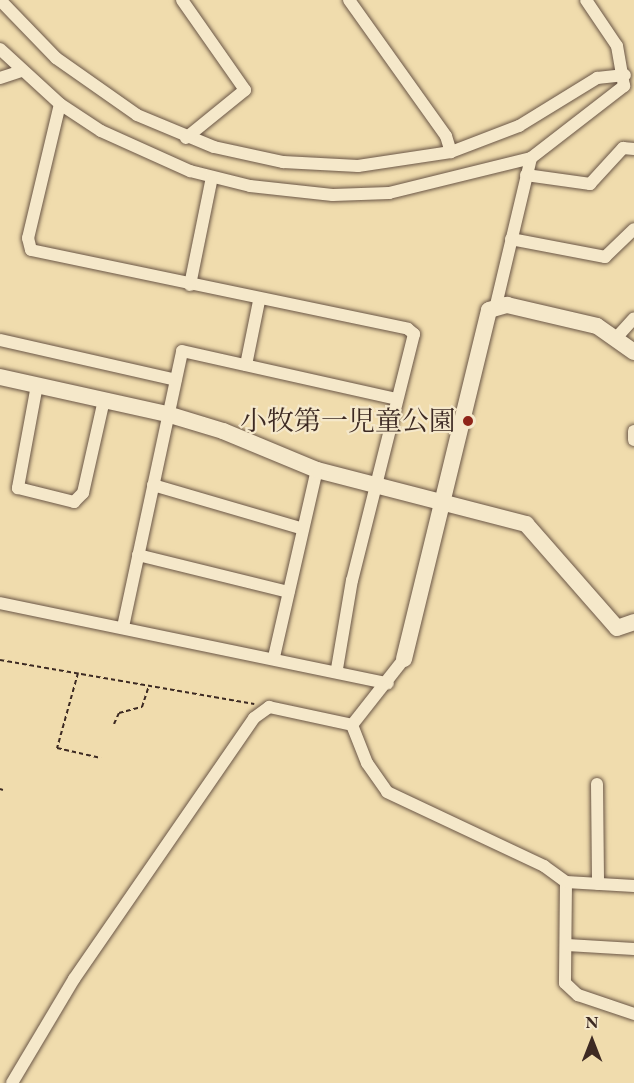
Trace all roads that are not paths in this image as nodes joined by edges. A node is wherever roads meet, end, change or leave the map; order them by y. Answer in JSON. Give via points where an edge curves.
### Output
{"nodes":[{"id":1,"x":0,"y":0,"type":"edge"},
{"id":2,"x":182,"y":0,"type":"edge"},
{"id":3,"x":349,"y":0,"type":"edge"},
{"id":4,"x":586,"y":0,"type":"edge"},
{"id":5,"x":0,"y":49,"type":"edge"},
{"id":6,"x":22,"y":71,"type":"junction"},
{"id":7,"x":625,"y":75,"type":"junction"},
{"id":8,"x":0,"y":78,"type":"edge"},
{"id":9,"x":60,"y":104,"type":"junction"},
{"id":10,"x":186,"y":138,"type":"junction"},
{"id":11,"x":634,"y":148,"type":"edge"},
{"id":12,"x":450,"y":152,"type":"junction"},
{"id":13,"x":531,"y":159,"type":"junction"},
{"id":14,"x":526,"y":175,"type":"junction"},
{"id":15,"x":212,"y":177,"type":"junction"},
{"id":16,"x":634,"y":229,"type":"edge"},
{"id":17,"x":512,"y":239,"type":"junction"},
{"id":18,"x":190,"y":285,"type":"junction"},
{"id":19,"x":259,"y":300,"type":"junction"},
{"id":20,"x":496,"y":305,"type":"junction"},
{"id":21,"x":634,"y":318,"type":"edge"},
{"id":22,"x":617,"y":337,"type":"junction"},
{"id":23,"x":0,"y":340,"type":"edge"},
{"id":24,"x":634,"y":352,"type":"edge"},
{"id":25,"x":246,"y":365,"type":"junction"},
{"id":26,"x":0,"y":377,"type":"edge"},
{"id":27,"x":176,"y":380,"type":"junction"},
{"id":28,"x":37,"y":385,"type":"junction"},
{"id":29,"x":398,"y":399,"type":"junction"},
{"id":30,"x":104,"y":400,"type":"junction"},
{"id":31,"x":167,"y":414,"type":"junction"},
{"id":32,"x":634,"y":431,"type":"edge"},
{"id":33,"x":634,"y":440,"type":"edge"},
{"id":34,"x":316,"y":470,"type":"junction"},
{"id":35,"x":153,"y":485,"type":"junction"},
{"id":36,"x":377,"y":486,"type":"junction"},
{"id":37,"x":442,"y":501,"type":"junction"},
{"id":38,"x":303,"y":529,"type":"junction"},
{"id":39,"x":138,"y":555,"type":"junction"},
{"id":40,"x":289,"y":592,"type":"junction"},
{"id":41,"x":0,"y":603,"type":"edge"},
{"id":42,"x":634,"y":622,"type":"edge"},
{"id":43,"x":123,"y":627,"type":"junction"},
{"id":44,"x":274,"y":657,"type":"junction"},
{"id":45,"x":404,"y":658,"type":"joint"},
{"id":46,"x":337,"y":669,"type":"junction"},
{"id":47,"x":388,"y":683,"type":"junction"},
{"id":48,"x":352,"y":725,"type":"junction"},
{"id":49,"x":597,"y":784,"type":"dead end"},
{"id":50,"x":566,"y":882,"type":"junction"},
{"id":51,"x":598,"y":884,"type":"junction"},
{"id":52,"x":634,"y":886,"type":"edge"},
{"id":53,"x":567,"y":945,"type":"junction"},
{"id":54,"x":634,"y":949,"type":"edge"},
{"id":55,"x":634,"y":1014,"type":"edge"},
{"id":56,"x":12,"y":1083,"type":"edge"}],
"edges":[{"from":1,"to":10,"type":"street","via":[[84,82]]},
{"from":2,"to":10,"type":"street","via":[[244,90]]},
{"from":3,"to":12,"type":"street","via":[[446,136]]},
{"from":4,"to":7,"type":"street","via":[[617,46]]},
{"from":5,"to":6,"type":"street"},
{"from":6,"to":8,"type":"street"},
{"from":6,"to":9,"type":"street"},
{"from":7,"to":12,"type":"street","via":[[597,78],[519,126]]},
{"from":7,"to":13,"type":"street","via":[[618,94]]},
{"from":9,"to":15,"type":"street","via":[[130,147]]},
{"from":9,"to":18,"type":"street","via":[[28,247]]},
{"from":10,"to":12,"type":"street","via":[[250,156],[326,165],[392,163]]},
{"from":11,"to":14,"type":"street","via":[[623,147],[590,184]]},
{"from":13,"to":14,"type":"street"},
{"from":13,"to":15,"type":"street","via":[[418,189],[360,195],[303,193]]},
{"from":14,"to":17,"type":"street"},
{"from":15,"to":18,"type":"street"},
{"from":16,"to":17,"type":"street","via":[[604,257]]},
{"from":17,"to":20,"type":"street"},
{"from":18,"to":19,"type":"street"},
{"from":19,"to":25,"type":"street"},
{"from":19,"to":29,"type":"street","via":[[408,328],[415,339]]},
{"from":20,"to":22,"type":"street","via":[[597,326]]},
{"from":20,"to":37,"type":"street","via":[[488,313]]},
{"from":21,"to":22,"type":"street"},
{"from":22,"to":24,"type":"street"},
{"from":23,"to":27,"type":"street"},
{"from":25,"to":27,"type":"street","via":[[182,351]]},
{"from":25,"to":29,"type":"street"},
{"from":26,"to":28,"type":"street"},
{"from":27,"to":31,"type":"street"},
{"from":28,"to":30,"type":"street"},
{"from":28,"to":30,"type":"street","via":[[18,488],[74,502],[83,493]]},
{"from":29,"to":36,"type":"street"},
{"from":30,"to":31,"type":"street"},
{"from":31,"to":34,"type":"street","via":[[223,430]]},
{"from":31,"to":35,"type":"street"},
{"from":32,"to":33,"type":"street"},
{"from":34,"to":36,"type":"street"},
{"from":34,"to":38,"type":"street"},
{"from":35,"to":38,"type":"street"},
{"from":35,"to":39,"type":"street"},
{"from":36,"to":37,"type":"street"},
{"from":36,"to":46,"type":"street"},
{"from":37,"to":42,"type":"street","via":[[526,524],[617,628]]},
{"from":37,"to":45,"type":"street"},
{"from":38,"to":40,"type":"street"},
{"from":39,"to":40,"type":"street"},
{"from":39,"to":43,"type":"street"},
{"from":40,"to":44,"type":"street"},
{"from":41,"to":43,"type":"street"},
{"from":43,"to":44,"type":"street"},
{"from":44,"to":46,"type":"street"},
{"from":45,"to":47,"type":"street"},
{"from":46,"to":47,"type":"street"},
{"from":47,"to":48,"type":"street","via":[[356,714]]},
{"from":48,"to":50,"type":"street","via":[[370,770],[387,792],[544,866]]},
{"from":48,"to":56,"type":"street","via":[[269,707],[254,718],[74,979]]},
{"from":49,"to":51,"type":"street"},
{"from":50,"to":51,"type":"street"},
{"from":50,"to":53,"type":"street"},
{"from":51,"to":52,"type":"street"},
{"from":53,"to":54,"type":"street"},
{"from":53,"to":55,"type":"street","via":[[564,975],[570,989]]}]}
